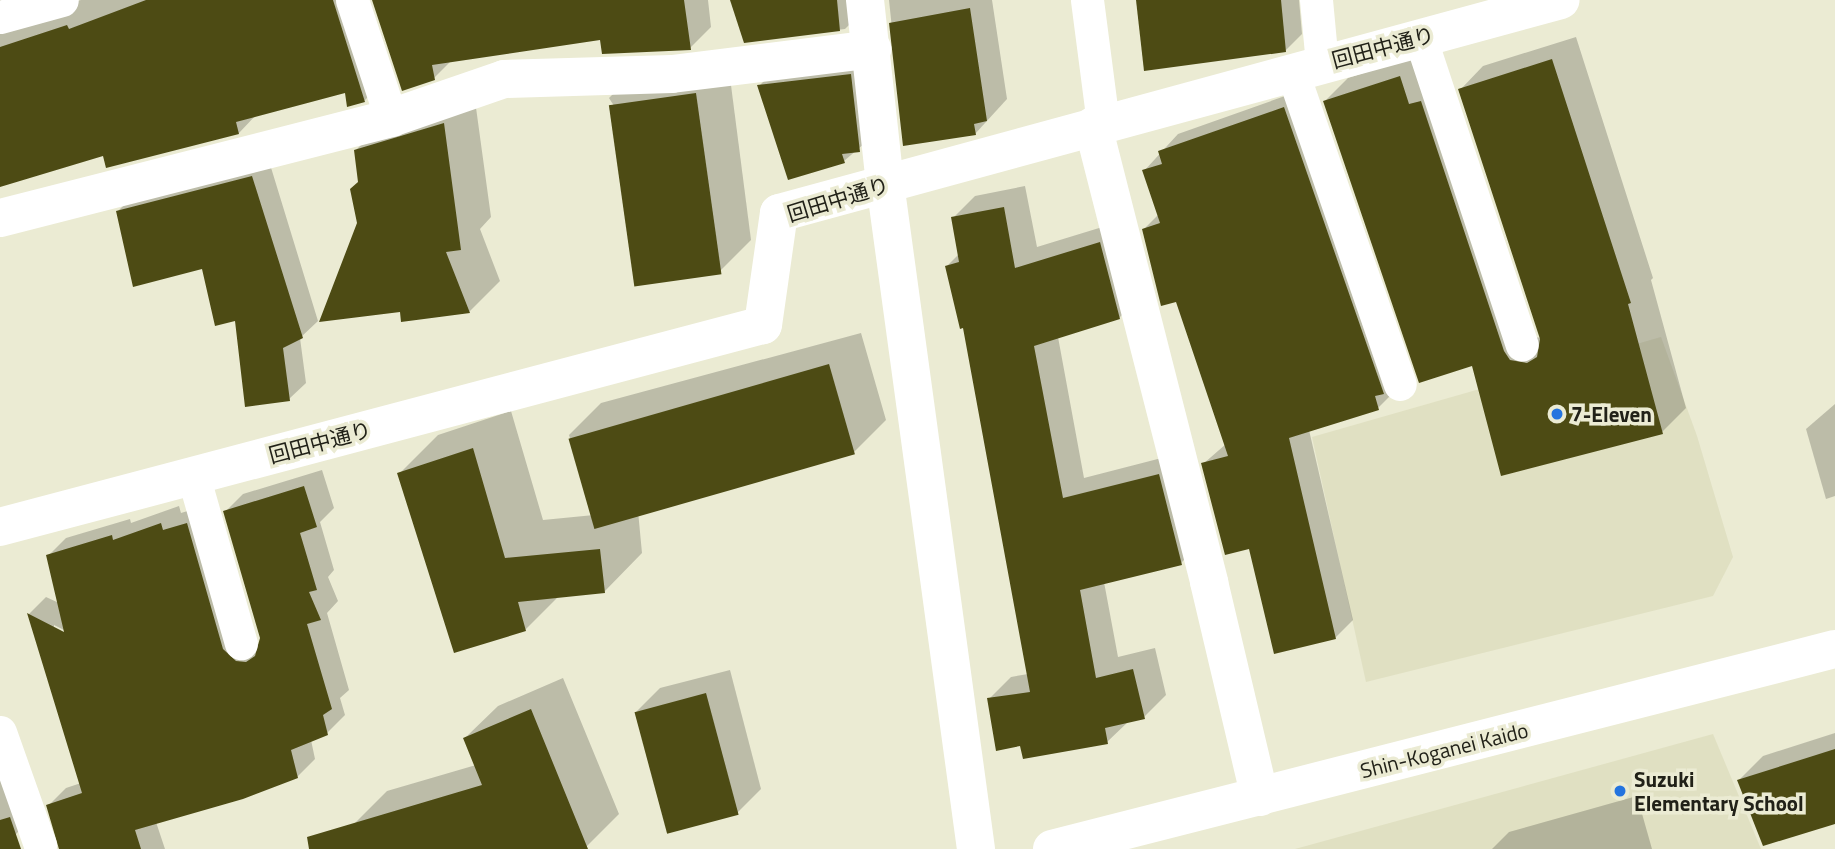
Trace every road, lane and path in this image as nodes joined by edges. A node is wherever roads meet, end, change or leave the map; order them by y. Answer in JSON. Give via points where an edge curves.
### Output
{"nodes":[{"id":1,"x":62,"y":0,"type":"edge"},
{"id":2,"x":352,"y":0,"type":"edge"},
{"id":3,"x":865,"y":0,"type":"edge"},
{"id":4,"x":1087,"y":0,"type":"edge"},
{"id":5,"x":1316,"y":0,"type":"edge"},
{"id":6,"x":1561,"y":0,"type":"edge"},
{"id":7,"x":0,"y":17,"type":"edge"},
{"id":8,"x":1420,"y":37,"type":"junction"},
{"id":9,"x":872,"y":49,"type":"junction"},
{"id":10,"x":1307,"y":67,"type":"junction"},
{"id":11,"x":391,"y":118,"type":"junction"},
{"id":12,"x":1098,"y":125,"type":"junction"},
{"id":13,"x":885,"y":183,"type":"junction"},
{"id":14,"x":0,"y":218,"type":"edge"},
{"id":15,"x":1522,"y":345,"type":"dead end"},
{"id":16,"x":1400,"y":384,"type":"dead end"},
{"id":17,"x":193,"y":475,"type":"junction"},
{"id":18,"x":0,"y":527,"type":"edge"},
{"id":19,"x":241,"y":643,"type":"dead end"},
{"id":20,"x":1835,"y":649,"type":"edge"},
{"id":21,"x":0,"y":732,"type":"edge"},
{"id":22,"x":1260,"y":797,"type":"junction"},
{"id":23,"x":40,"y":845,"type":"dead end"},
{"id":24,"x":975,"y":849,"type":"edge"},
{"id":25,"x":1052,"y":849,"type":"edge"}],
"edges":[{"from":1,"to":7,"type":"lane"},
{"from":2,"to":11,"type":"lane"},
{"from":3,"to":9,"type":"street"},
{"from":4,"to":12,"type":"lane"},
{"from":5,"to":10,"type":"lane"},
{"from":6,"to":8,"type":"street","name":"回田中通り"},
{"from":8,"to":10,"type":"street","name":"回田中通り"},
{"from":8,"to":15,"type":"lane"},
{"from":9,"to":11,"type":"street","via":[[672,74],[504,79]]},
{"from":9,"to":13,"type":"street"},
{"from":10,"to":12,"type":"street","name":"回田中通り"},
{"from":10,"to":16,"type":"lane"},
{"from":11,"to":14,"type":"street"},
{"from":12,"to":13,"type":"street","name":"回田中通り"},
{"from":12,"to":22,"type":"street"},
{"from":13,"to":17,"type":"street","name":"回田中通り","via":[[779,213],[764,325]]},
{"from":13,"to":24,"type":"street"},
{"from":17,"to":18,"type":"street","name":"回田中通り"},
{"from":17,"to":19,"type":"lane"},
{"from":20,"to":22,"type":"street","name":"Shin-Koganei Kaido"},
{"from":21,"to":23,"type":"lane"},
{"from":22,"to":25,"type":"street","name":"Shin-Koganei Kaido"}]}
